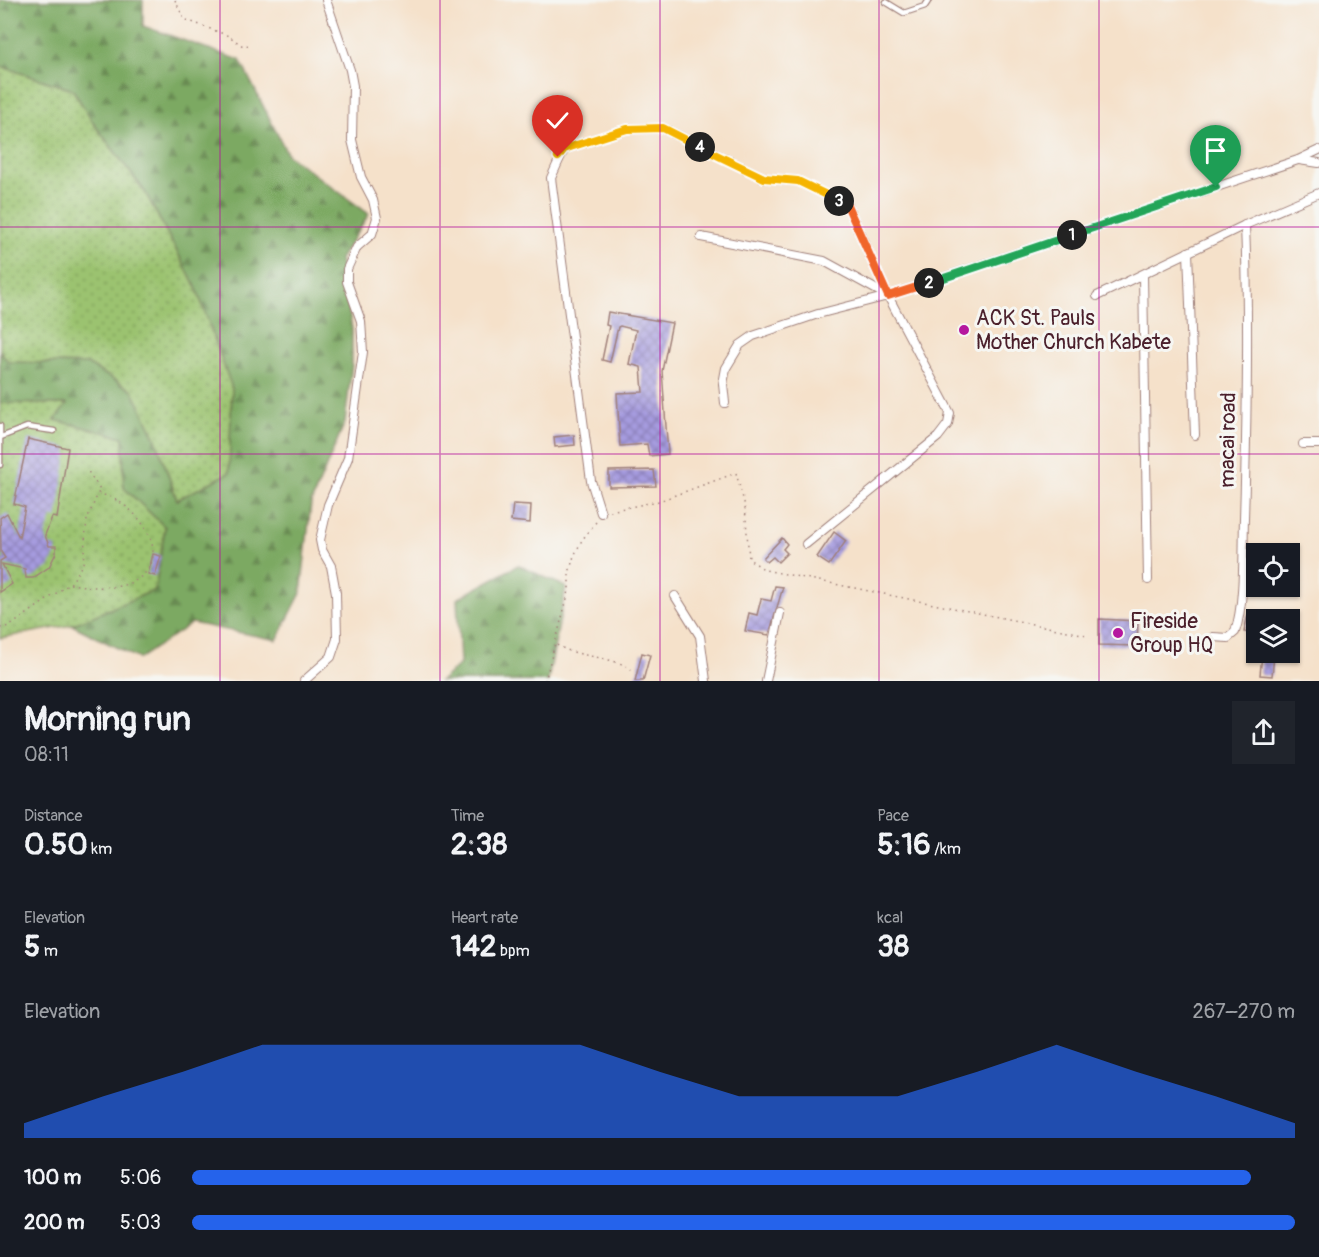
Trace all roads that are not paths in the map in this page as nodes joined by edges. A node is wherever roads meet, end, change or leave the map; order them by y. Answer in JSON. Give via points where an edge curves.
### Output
{"nodes":[{"id":1,"x":326,"y":0,"type":"edge"},
{"id":2,"x":929,"y":0,"type":"edge"},
{"id":3,"x":886,"y":2,"type":"dead end"},
{"id":4,"x":1319,"y":150,"type":"edge"},
{"id":5,"x":1298,"y":160,"type":"junction"},
{"id":6,"x":1319,"y":163,"type":"edge"},
{"id":7,"x":1319,"y":193,"type":"edge"},
{"id":8,"x":1245,"y":225,"type":"junction"},
{"id":9,"x":701,"y":237,"type":"dead end"},
{"id":10,"x":1188,"y":252,"type":"junction"},
{"id":11,"x":1143,"y":275,"type":"junction"},
{"id":12,"x":888,"y":296,"type":"junction"},
{"id":13,"x":1097,"y":296,"type":"dead end"},
{"id":14,"x":725,"y":403,"type":"dead end"},
{"id":15,"x":0,"y":426,"type":"edge"},
{"id":16,"x":54,"y":430,"type":"dead end"},
{"id":17,"x":1195,"y":435,"type":"dead end"},
{"id":18,"x":1,"y":437,"type":"edge"},
{"id":19,"x":1303,"y":444,"type":"dead end"},
{"id":20,"x":1319,"y":444,"type":"edge"},
{"id":21,"x":0,"y":462,"type":"edge"},
{"id":22,"x":601,"y":513,"type":"road end"},
{"id":23,"x":806,"y":544,"type":"dead end"},
{"id":24,"x":1148,"y":580,"type":"dead end"},
{"id":25,"x":675,"y":596,"type":"dead end"},
{"id":26,"x":780,"y":613,"type":"dead end"},
{"id":27,"x":1213,"y":637,"type":"dead end"},
{"id":28,"x":304,"y":681,"type":"edge"},
{"id":29,"x":706,"y":681,"type":"edge"},
{"id":30,"x":766,"y":681,"type":"edge"}],
"edges":[{"from":1,"to":28,"type":"street","via":[[350,70],[354,148],[377,218],[372,234],[357,248],[346,269],[346,282],[361,321],[363,352],[348,458],[328,505],[320,540],[336,592],[337,639],[331,657]]},
{"from":2,"to":3,"type":"lane","via":[[925,6],[904,13]]},
{"from":4,"to":5,"type":"street"},
{"from":5,"to":6,"type":"street"},
{"from":5,"to":12,"type":"street"},
{"from":7,"to":8,"type":"street"},
{"from":8,"to":10,"type":"street"},
{"from":8,"to":27,"type":"street","name":"macai road","via":[[1248,290],[1241,587],[1235,632],[1228,638]]},
{"from":9,"to":12,"type":"street","via":[[824,261]]},
{"from":10,"to":11,"type":"street"},
{"from":10,"to":17,"type":"street"},
{"from":11,"to":13,"type":"street"},
{"from":11,"to":24,"type":"street"},
{"from":12,"to":14,"type":"street","via":[[753,336],[740,345],[726,368]]},
{"from":12,"to":22,"type":"street","via":[[847,205],[798,181],[764,178],[663,128],[627,129],[564,149],[551,178],[591,481]]},
{"from":12,"to":23,"type":"street","via":[[945,399],[950,413],[948,424],[938,437]]},
{"from":15,"to":18,"type":"lane"},
{"from":16,"to":18,"type":"lane","via":[[27,427]]},
{"from":18,"to":21,"type":"lane"},
{"from":19,"to":20,"type":"street"},
{"from":25,"to":29,"type":"street","via":[[700,636]]},
{"from":26,"to":30,"type":"street"}]}
